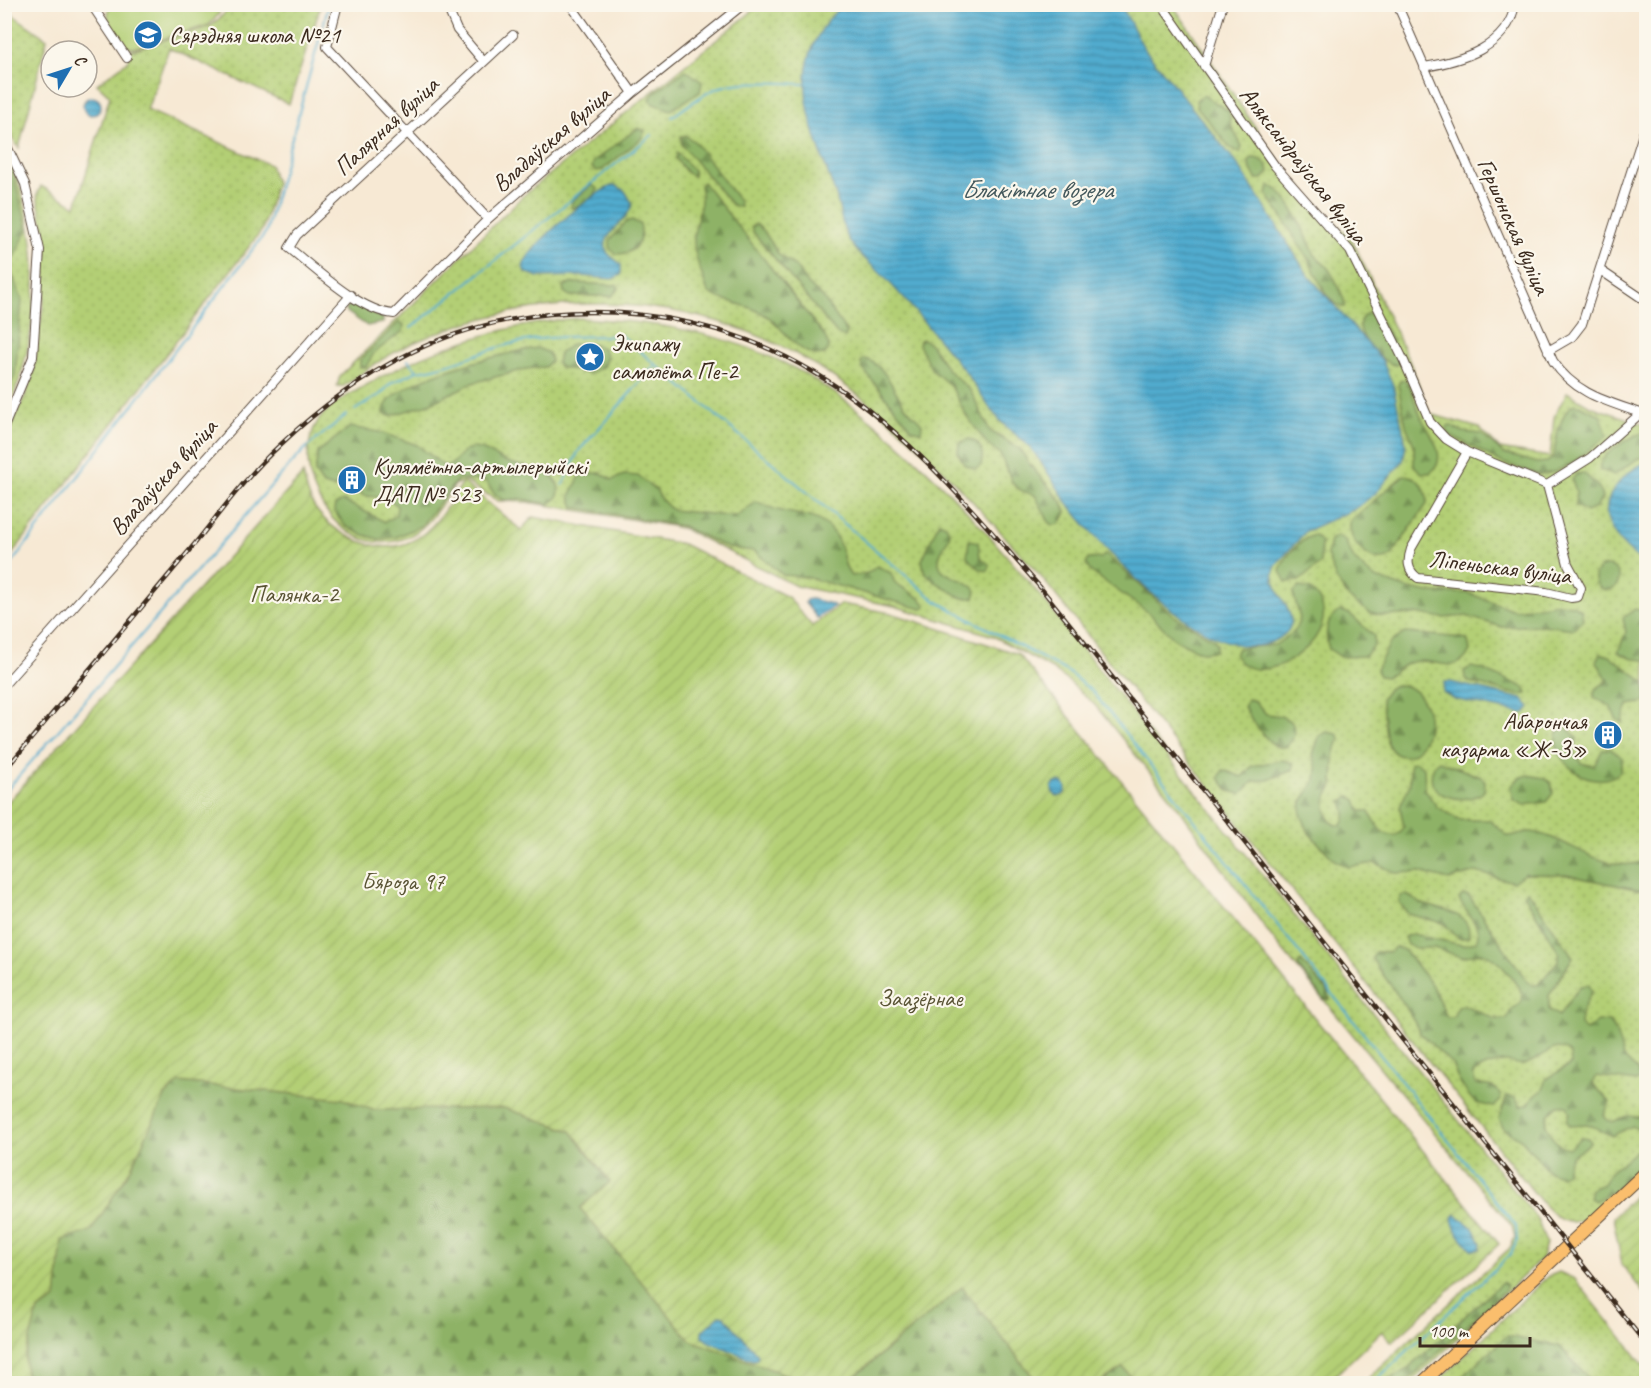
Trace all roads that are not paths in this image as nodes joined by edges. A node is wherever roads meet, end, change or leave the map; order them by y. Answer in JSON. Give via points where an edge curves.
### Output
{"nodes":[{"id":1,"x":91,"y":4,"type":"edge"},
{"id":2,"x":338,"y":4,"type":"edge"},
{"id":3,"x":446,"y":4,"type":"edge"},
{"id":4,"x":570,"y":4,"type":"edge"},
{"id":5,"x":744,"y":4,"type":"edge"},
{"id":6,"x":1161,"y":4,"type":"edge"},
{"id":7,"x":1224,"y":4,"type":"edge"},
{"id":8,"x":1397,"y":4,"type":"edge"},
{"id":9,"x":1515,"y":4,"type":"edge"},
{"id":10,"x":513,"y":35,"type":"dead end"},
{"id":11,"x":127,"y":58,"type":"dead end"},
{"id":12,"x":484,"y":62,"type":"junction"},
{"id":13,"x":1204,"y":66,"type":"junction"},
{"id":14,"x":1424,"y":67,"type":"junction"},
{"id":15,"x":633,"y":93,"type":"junction"},
{"id":16,"x":1647,"y":125,"type":"edge"},
{"id":17,"x":406,"y":135,"type":"junction"},
{"id":18,"x":4,"y":141,"type":"edge"},
{"id":19,"x":488,"y":219,"type":"junction"},
{"id":20,"x":1600,"y":270,"type":"junction"},
{"id":21,"x":351,"y":295,"type":"junction"},
{"id":22,"x":1647,"y":301,"type":"edge"},
{"id":23,"x":1548,"y":351,"type":"junction"},
{"id":24,"x":1644,"y":414,"type":"edge"},
{"id":25,"x":4,"y":427,"type":"edge"},
{"id":26,"x":1467,"y":452,"type":"junction"},
{"id":27,"x":1547,"y":485,"type":"junction"},
{"id":28,"x":4,"y":685,"type":"edge"},
{"id":29,"x":1647,"y":1172,"type":"edge"},
{"id":30,"x":1421,"y":1383,"type":"edge"}],
"edges":[{"from":1,"to":11,"type":"street"},
{"from":2,"to":17,"type":"street","via":[[327,47]]},
{"from":3,"to":12,"type":"street","via":[[457,30]]},
{"from":4,"to":15,"type":"street"},
{"from":5,"to":15,"type":"street","name":"Владаўская вуліца"},
{"from":6,"to":13,"type":"street","name":"Аляксандраўская вуліца"},
{"from":7,"to":13,"type":"street"},
{"from":8,"to":14,"type":"street","name":"Гершонская вуліца"},
{"from":9,"to":14,"type":"street","via":[[1506,28],[1480,51],[1461,60]]},
{"from":10,"to":12,"type":"street","name":"Палярная вуліца"},
{"from":12,"to":17,"type":"street","name":"Палярная вуліца"},
{"from":13,"to":26,"type":"street","name":"Аляксандраўская вуліца","via":[[1275,166],[1350,251],[1404,361],[1424,413],[1437,432]]},
{"from":14,"to":23,"type":"street","name":"Гершонская вуліца"},
{"from":15,"to":19,"type":"street","name":"Владаўская вуліца"},
{"from":16,"to":20,"type":"street"},
{"from":17,"to":19,"type":"street"},
{"from":17,"to":21,"type":"street","name":"Палярная вуліца","via":[[297,235],[289,248]]},
{"from":18,"to":25,"type":"street","via":[[25,184],[40,250],[33,357]]},
{"from":19,"to":21,"type":"street","name":"Владаўская вуліца","via":[[394,314],[380,312]]},
{"from":20,"to":22,"type":"street"},
{"from":20,"to":23,"type":"street","via":[[1578,331]]},
{"from":21,"to":28,"type":"street","name":"Владаўская вуліца"},
{"from":23,"to":24,"type":"street","name":"Гершонская вуліца","via":[[1559,371],[1583,392]]},
{"from":24,"to":27,"type":"street","via":[[1590,458]]},
{"from":26,"to":27,"type":"street","name":"Аляксандраўская вуліца"},
{"from":26,"to":27,"type":"street","name":"Ліпеньская вуліца","via":[[1412,549],[1410,570],[1424,579],[1578,597],[1581,588],[1570,570]]},
{"from":29,"to":30,"type":"main road"}]}
